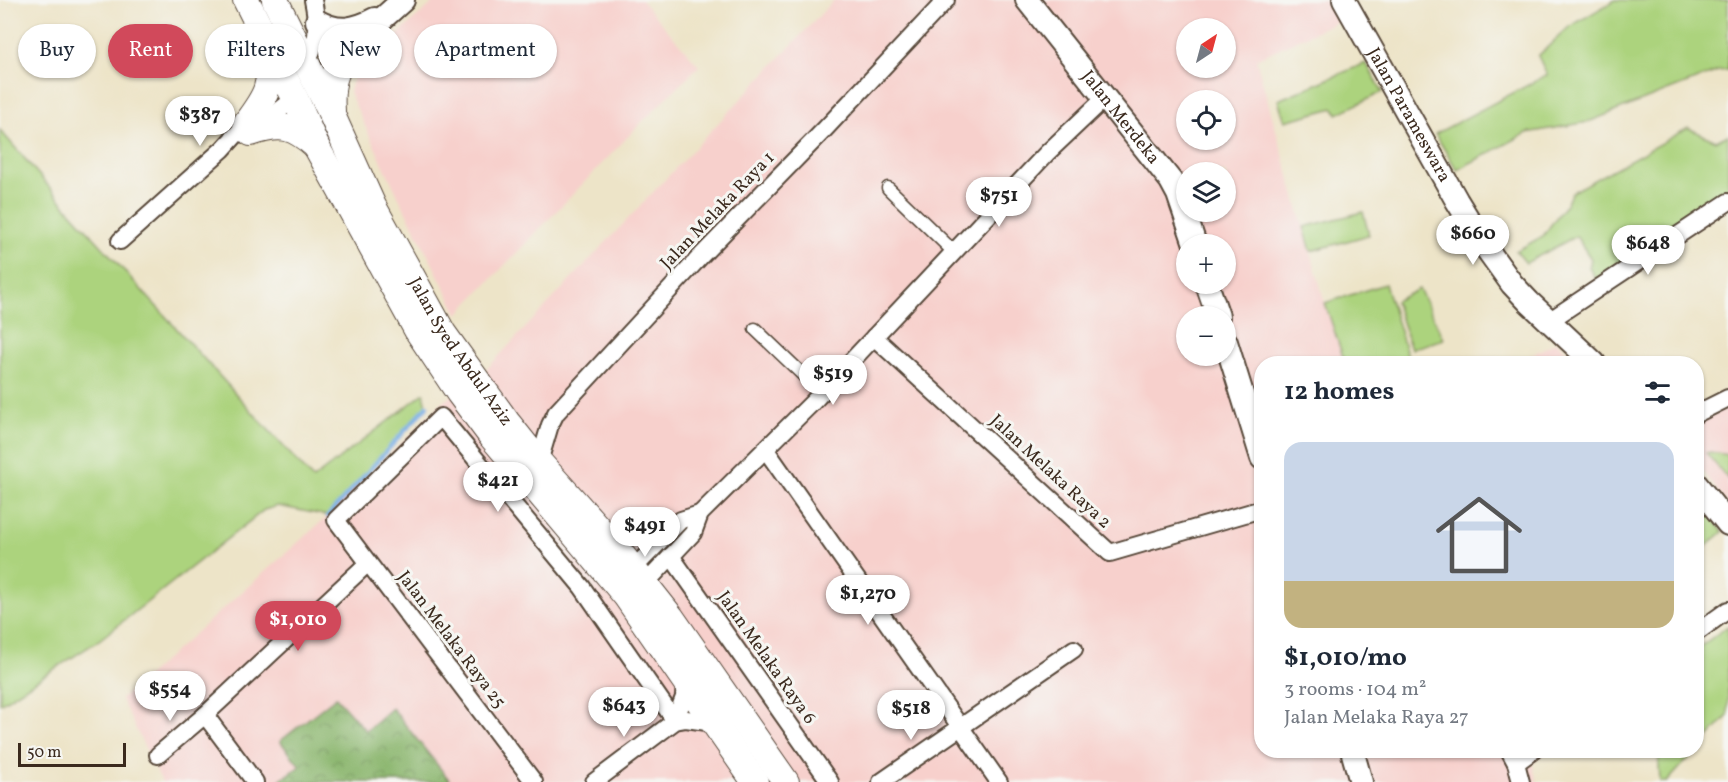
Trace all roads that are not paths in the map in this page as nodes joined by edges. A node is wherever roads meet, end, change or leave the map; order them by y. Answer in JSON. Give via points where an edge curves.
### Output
{"nodes":[{"id":1,"x":246,"y":0,"type":"edge"},
{"id":2,"x":275,"y":0,"type":"edge"},
{"id":3,"x":946,"y":0,"type":"edge"},
{"id":4,"x":1027,"y":0,"type":"edge"},
{"id":5,"x":1344,"y":0,"type":"edge"},
{"id":6,"x":399,"y":4,"type":"edge"},
{"id":7,"x":315,"y":10,"type":"edge"},
{"id":8,"x":258,"y":24,"type":"edge"},
{"id":9,"x":376,"y":24,"type":"edge"},
{"id":10,"x":318,"y":67,"type":"edge"},
{"id":11,"x":311,"y":71,"type":"junction"},
{"id":12,"x":269,"y":78,"type":"edge"},
{"id":13,"x":286,"y":78,"type":"edge"},
{"id":14,"x":334,"y":78,"type":"edge"},
{"id":15,"x":292,"y":90,"type":"junction"},
{"id":16,"x":1105,"y":98,"type":"junction"},
{"id":17,"x":332,"y":115,"type":"junction"},
{"id":18,"x":249,"y":128,"type":"junction"},
{"id":19,"x":316,"y":146,"type":"junction"},
{"id":20,"x":888,"y":188,"type":"dead end"},
{"id":21,"x":1728,"y":202,"type":"edge"},
{"id":22,"x":1192,"y":234,"type":"edge"},
{"id":23,"x":120,"y":241,"type":"dead end"},
{"id":24,"x":953,"y":252,"type":"junction"},
{"id":25,"x":1549,"y":321,"type":"junction"},
{"id":26,"x":755,"y":329,"type":"dead end"},
{"id":27,"x":874,"y":337,"type":"junction"},
{"id":28,"x":1586,"y":356,"type":"edge"},
{"id":29,"x":1233,"y":366,"type":"edge"},
{"id":30,"x":822,"y":393,"type":"junction"},
{"id":31,"x":1728,"y":398,"type":"edge"},
{"id":32,"x":1704,"y":410,"type":"edge"},
{"id":33,"x":1254,"y":432,"type":"edge"},
{"id":34,"x":766,"y":450,"type":"junction"},
{"id":35,"x":539,"y":462,"type":"junction"},
{"id":36,"x":1704,"y":494,"type":"edge"},
{"id":37,"x":1254,"y":511,"type":"edge"},
{"id":38,"x":699,"y":514,"type":"junction"},
{"id":39,"x":1728,"y":524,"type":"edge"},
{"id":40,"x":671,"y":556,"type":"junction"},
{"id":41,"x":368,"y":563,"type":"junction"},
{"id":42,"x":639,"y":577,"type":"junction"},
{"id":43,"x":1728,"y":610,"type":"edge"},
{"id":44,"x":1704,"y":627,"type":"edge"},
{"id":45,"x":1074,"y":649,"type":"dead end"},
{"id":46,"x":685,"y":679,"type":"junction"},
{"id":47,"x":205,"y":715,"type":"junction"},
{"id":48,"x":675,"y":721,"type":"junction"},
{"id":49,"x":714,"y":723,"type":"junction"},
{"id":50,"x":961,"y":728,"type":"junction"},
{"id":51,"x":158,"y":755,"type":"dead end"},
{"id":52,"x":1354,"y":758,"type":"edge"},
{"id":53,"x":1512,"y":758,"type":"edge"},
{"id":54,"x":255,"y":782,"type":"edge"},
{"id":55,"x":534,"y":782,"type":"edge"},
{"id":56,"x":594,"y":782,"type":"edge"},
{"id":57,"x":755,"y":782,"type":"edge"},
{"id":58,"x":786,"y":782,"type":"edge"},
{"id":59,"x":830,"y":782,"type":"edge"},
{"id":60,"x":881,"y":782,"type":"edge"},
{"id":61,"x":999,"y":782,"type":"edge"},
{"id":62,"x":1361,"y":782,"type":"edge"},
{"id":63,"x":1521,"y":782,"type":"edge"}],
"edges":[{"from":1,"to":8,"type":"main road","name":"Jalan Syed Abdul Aziz"},
{"from":2,"to":11,"type":"main road","name":"Jalan Syed Abdul Aziz"},
{"from":3,"to":35,"type":"street","name":"Jalan Melaka Raya 1","via":[[556,413]]},
{"from":4,"to":16,"type":"main road","name":"Jalan Merdeka"},
{"from":5,"to":25,"type":"main road","name":"Jalan Parameswara","via":[[1484,245],[1512,284]]},
{"from":6,"to":7,"type":"main road","via":[[349,30],[330,28]]},
{"from":6,"to":9,"type":"main road"},
{"from":7,"to":11,"type":"street"},
{"from":10,"to":11,"type":"main road"},
{"from":11,"to":15,"type":"main road"},
{"from":11,"to":17,"type":"main road","name":"Jalan Syed Abdul Aziz"},
{"from":12,"to":18,"type":"main road"},
{"from":13,"to":15,"type":"main road","name":"Jalan Syed Abdul Aziz"},
{"from":14,"to":17,"type":"main road"},
{"from":15,"to":18,"type":"street"},
{"from":15,"to":19,"type":"main road","name":"Jalan Syed Abdul Aziz"},
{"from":16,"to":22,"type":"main road","name":"Jalan Merdeka","via":[[1171,181]]},
{"from":16,"to":24,"type":"street"},
{"from":17,"to":35,"type":"main road","name":"Jalan Syed Abdul Aziz","via":[[373,206],[444,333]]},
{"from":18,"to":19,"type":"main road","via":[[286,127],[302,133]]},
{"from":18,"to":23,"type":"street"},
{"from":19,"to":46,"type":"main road","name":"Jalan Syed Abdul Aziz","via":[[417,330],[459,393],[626,596]]},
{"from":20,"to":24,"type":"street"},
{"from":21,"to":25,"type":"street"},
{"from":24,"to":27,"type":"street"},
{"from":25,"to":28,"type":"main road","name":"Jalan Parameswara"},
{"from":26,"to":30,"type":"street"},
{"from":27,"to":30,"type":"street"},
{"from":27,"to":37,"type":"street","name":"Jalan Melaka Raya 2","via":[[1110,553]]},
{"from":29,"to":33,"type":"main road"},
{"from":30,"to":34,"type":"street"},
{"from":31,"to":32,"type":"street"},
{"from":34,"to":38,"type":"street"},
{"from":34,"to":50,"type":"street"},
{"from":35,"to":42,"type":"main road","name":"Jalan Syed Abdul Aziz"},
{"from":36,"to":39,"type":"main road"},
{"from":38,"to":40,"type":"street","via":[[693,532]]},
{"from":38,"to":42,"type":"street","via":[[681,520]]},
{"from":40,"to":42,"type":"street"},
{"from":40,"to":59,"type":"street","name":"Jalan Melaka Raya 6"},
{"from":41,"to":47,"type":"street"},
{"from":41,"to":48,"type":"street","name":"Jalan Melaka Raya 25","via":[[336,520],[441,417],[582,587]]},
{"from":41,"to":55,"type":"street","name":"Jalan Melaka Raya 25"},
{"from":42,"to":58,"type":"main road","name":"Jalan Syed Abdul Aziz"},
{"from":43,"to":44,"type":"street"},
{"from":45,"to":50,"type":"street"},
{"from":46,"to":48,"type":"street","via":[[684,698]]},
{"from":46,"to":49,"type":"main road","name":"Jalan Syed Abdul Aziz"},
{"from":47,"to":51,"type":"street"},
{"from":47,"to":54,"type":"street"},
{"from":48,"to":49,"type":"street"},
{"from":48,"to":56,"type":"street"},
{"from":49,"to":57,"type":"main road","name":"Jalan Syed Abdul Aziz"},
{"from":50,"to":60,"type":"street"},
{"from":50,"to":61,"type":"street"},
{"from":52,"to":62,"type":"main road"},
{"from":53,"to":63,"type":"street"}]}
